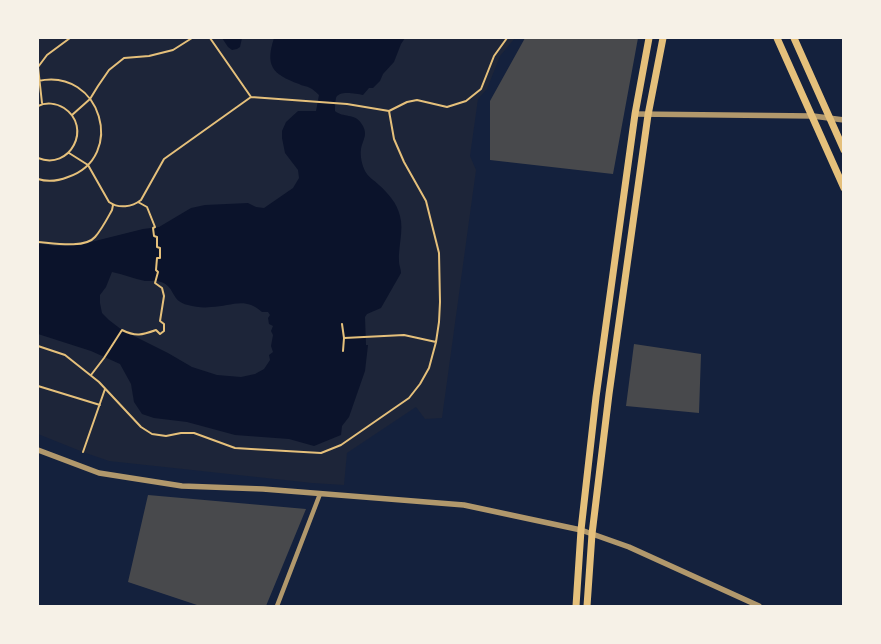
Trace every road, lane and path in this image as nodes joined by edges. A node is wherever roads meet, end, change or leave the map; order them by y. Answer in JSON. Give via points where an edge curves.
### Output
{"nodes":[{"id":1,"x":70,"y":38,"type":"edge"},
{"id":2,"x":192,"y":38,"type":"edge"},
{"id":3,"x":210,"y":38,"type":"edge"},
{"id":4,"x":507,"y":38,"type":"edge"},
{"id":5,"x":650,"y":38,"type":"edge"},
{"id":6,"x":663,"y":38,"type":"edge"},
{"id":7,"x":777,"y":38,"type":"edge"},
{"id":8,"x":794,"y":38,"type":"edge"},
{"id":9,"x":38,"y":81,"type":"edge"},
{"id":10,"x":251,"y":97,"type":"junction"},
{"id":11,"x":90,"y":100,"type":"junction"},
{"id":12,"x":42,"y":104,"type":"junction"},
{"id":13,"x":38,"y":106,"type":"edge"},
{"id":14,"x":389,"y":111,"type":"junction"},
{"id":15,"x":636,"y":114,"type":"junction"},
{"id":16,"x":72,"y":115,"type":"junction"},
{"id":17,"x":648,"y":115,"type":"junction"},
{"id":18,"x":813,"y":116,"type":"junction"},
{"id":19,"x":830,"y":118,"type":"junction"},
{"id":20,"x":844,"y":120,"type":"edge"},
{"id":21,"x":844,"y":150,"type":"edge"},
{"id":22,"x":69,"y":153,"type":"junction"},
{"id":23,"x":38,"y":158,"type":"edge"},
{"id":24,"x":88,"y":165,"type":"junction"},
{"id":25,"x":38,"y":179,"type":"edge"},
{"id":26,"x":844,"y":188,"type":"edge"},
{"id":27,"x":138,"y":202,"type":"junction"},
{"id":28,"x":113,"y":205,"type":"junction"},
{"id":29,"x":38,"y":242,"type":"edge"},
{"id":30,"x":342,"y":324,"type":"dead end"},
{"id":31,"x":344,"y":338,"type":"junction"},
{"id":32,"x":436,"y":342,"type":"junction"},
{"id":33,"x":38,"y":346,"type":"edge"},
{"id":34,"x":343,"y":351,"type":"dead end"},
{"id":35,"x":91,"y":376,"type":"junction"},
{"id":36,"x":38,"y":386,"type":"edge"},
{"id":37,"x":105,"y":389,"type":"junction"},
{"id":38,"x":100,"y":405,"type":"junction"},
{"id":39,"x":38,"y":450,"type":"edge"},
{"id":40,"x":83,"y":452,"type":"dead end"},
{"id":41,"x":320,"y":494,"type":"junction"},
{"id":42,"x":581,"y":530,"type":"junction"},
{"id":43,"x":592,"y":534,"type":"junction"},
{"id":44,"x":277,"y":606,"type":"edge"},
{"id":45,"x":576,"y":606,"type":"edge"},
{"id":46,"x":586,"y":606,"type":"edge"},
{"id":47,"x":759,"y":606,"type":"edge"}],
"edges":[{"from":1,"to":9,"type":"path","via":[[47,55],[38,67]]},
{"from":2,"to":11,"type":"path","via":[[173,50],[124,58],[109,70]]},
{"from":3,"to":10,"type":"path"},
{"from":4,"to":14,"type":"path","via":[[494,56],[481,89],[466,101],[447,107],[417,100]]},
{"from":5,"to":15,"type":"main road"},
{"from":6,"to":17,"type":"main road"},
{"from":7,"to":18,"type":"main road"},
{"from":8,"to":19,"type":"main road"},
{"from":9,"to":11,"type":"path","via":[[55,80],[71,84],[85,92]]},
{"from":9,"to":12,"type":"path"},
{"from":10,"to":14,"type":"path","via":[[347,104]]},
{"from":10,"to":27,"type":"path","via":[[164,159]]},
{"from":11,"to":16,"type":"path"},
{"from":11,"to":24,"type":"path","via":[[101,120],[101,136],[97,152]]},
{"from":12,"to":13,"type":"path"},
{"from":12,"to":16,"type":"path","via":[[52,103]]},
{"from":14,"to":32,"type":"path","via":[[394,139],[426,201],[439,253],[440,302]]},
{"from":15,"to":17,"type":"street"},
{"from":15,"to":42,"type":"main road","via":[[596,397]]},
{"from":16,"to":22,"type":"path","via":[[78,136]]},
{"from":17,"to":18,"type":"street"},
{"from":17,"to":43,"type":"main road","via":[[608,394]]},
{"from":18,"to":19,"type":"street"},
{"from":18,"to":26,"type":"main road"},
{"from":19,"to":20,"type":"street"},
{"from":19,"to":21,"type":"main road"},
{"from":22,"to":23,"type":"path","via":[[52,161]]},
{"from":22,"to":24,"type":"path"},
{"from":24,"to":25,"type":"path","via":[[75,175],[59,180]]},
{"from":24,"to":28,"type":"path"},
{"from":27,"to":28,"type":"path","via":[[120,207]]},
{"from":27,"to":35,"type":"path","via":[[147,207],[155,227],[157,247],[160,248],[155,283],[162,288],[164,296],[160,321],[164,330],[160,334],[156,330],[141,335],[131,335],[122,330]]},
{"from":28,"to":29,"type":"path","via":[[89,241],[67,244]]},
{"from":30,"to":31,"type":"path"},
{"from":31,"to":32,"type":"path","via":[[404,335]]},
{"from":31,"to":34,"type":"path"},
{"from":32,"to":37,"type":"path","via":[[429,368],[409,398],[341,445],[321,453],[235,448],[194,434],[152,434],[141,427]]},
{"from":33,"to":35,"type":"path","via":[[64,355]]},
{"from":35,"to":37,"type":"path"},
{"from":36,"to":38,"type":"path"},
{"from":37,"to":38,"type":"path"},
{"from":38,"to":40,"type":"path"},
{"from":39,"to":41,"type":"street","via":[[99,473],[182,486]]},
{"from":41,"to":42,"type":"street","via":[[464,505]]},
{"from":41,"to":44,"type":"street"},
{"from":42,"to":43,"type":"street"},
{"from":42,"to":45,"type":"main road"},
{"from":43,"to":46,"type":"main road"},
{"from":43,"to":47,"type":"street","via":[[629,546]]}]}
